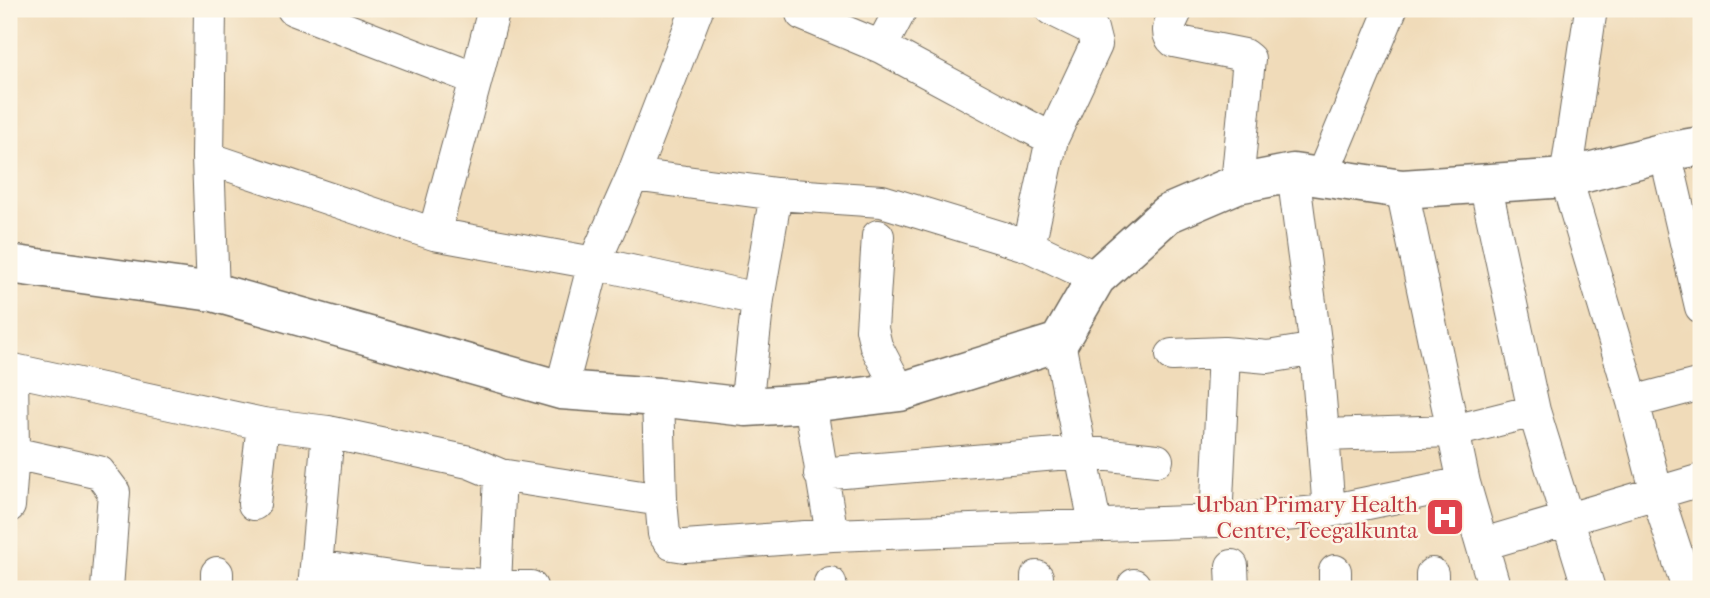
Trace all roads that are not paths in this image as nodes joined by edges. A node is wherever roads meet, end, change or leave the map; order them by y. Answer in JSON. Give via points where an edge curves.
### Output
{"nodes":[{"id":1,"x":210,"y":9,"type":"edge"},
{"id":2,"x":293,"y":9,"type":"edge"},
{"id":3,"x":494,"y":9,"type":"edge"},
{"id":4,"x":697,"y":9,"type":"edge"},
{"id":5,"x":901,"y":9,"type":"edge"},
{"id":6,"x":1051,"y":9,"type":"edge"},
{"id":7,"x":1177,"y":9,"type":"edge"},
{"id":8,"x":1391,"y":9,"type":"edge"},
{"id":9,"x":1591,"y":9,"type":"edge"},
{"id":10,"x":802,"y":14,"type":"dead end"},
{"id":11,"x":881,"y":47,"type":"junction"},
{"id":12,"x":475,"y":79,"type":"junction"},
{"id":13,"x":1052,"y":139,"type":"junction"},
{"id":14,"x":1683,"y":149,"type":"edge"},
{"id":15,"x":208,"y":158,"type":"junction"},
{"id":16,"x":633,"y":175,"type":"junction"},
{"id":17,"x":1307,"y":176,"type":"junction"},
{"id":18,"x":1566,"y":177,"type":"junction"},
{"id":19,"x":1485,"y":183,"type":"junction"},
{"id":20,"x":1237,"y":184,"type":"junction"},
{"id":21,"x":1402,"y":189,"type":"junction"},
{"id":22,"x":776,"y":194,"type":"junction"},
{"id":23,"x":434,"y":234,"type":"junction"},
{"id":24,"x":878,"y":236,"type":"dead end"},
{"id":25,"x":1029,"y":246,"type":"junction"},
{"id":26,"x":594,"y":263,"type":"junction"},
{"id":27,"x":9,"y":264,"type":"edge"},
{"id":28,"x":1096,"y":278,"type":"junction"},
{"id":29,"x":213,"y":292,"type":"junction"},
{"id":30,"x":758,"y":299,"type":"junction"},
{"id":31,"x":1701,"y":307,"type":"edge"},
{"id":32,"x":1059,"y":342,"type":"junction"},
{"id":33,"x":1316,"y":349,"type":"junction"},
{"id":34,"x":1224,"y":353,"type":"junction"},
{"id":35,"x":1172,"y":355,"type":"dead end"},
{"id":36,"x":10,"y":369,"type":"edge"},
{"id":37,"x":1701,"y":384,"type":"edge"},
{"id":38,"x":561,"y":390,"type":"junction"},
{"id":39,"x":900,"y":392,"type":"junction"},
{"id":40,"x":658,"y":397,"type":"junction"},
{"id":41,"x":1633,"y":402,"type":"junction"},
{"id":42,"x":810,"y":403,"type":"junction"},
{"id":43,"x":746,"y":407,"type":"junction"},
{"id":44,"x":1534,"y":411,"type":"junction"},
{"id":45,"x":263,"y":424,"type":"junction"},
{"id":46,"x":1454,"y":431,"type":"junction"},
{"id":47,"x":328,"y":432,"type":"junction"},
{"id":48,"x":1323,"y":435,"type":"junction"},
{"id":49,"x":1081,"y":452,"type":"junction"},
{"id":50,"x":13,"y":453,"type":"junction"},
{"id":51,"x":1157,"y":460,"type":"dead end"},
{"id":52,"x":820,"y":474,"type":"junction"},
{"id":53,"x":500,"y":475,"type":"junction"},
{"id":54,"x":1701,"y":480,"type":"edge"},
{"id":55,"x":1464,"y":483,"type":"junction"},
{"id":56,"x":1657,"y":494,"type":"junction"},
{"id":57,"x":661,"y":500,"type":"junction"},
{"id":58,"x":254,"y":504,"type":"dead end"},
{"id":59,"x":9,"y":506,"type":"edge"},
{"id":60,"x":1329,"y":511,"type":"junction"},
{"id":61,"x":1569,"y":520,"type":"junction"},
{"id":62,"x":1216,"y":521,"type":"junction"},
{"id":63,"x":1096,"y":524,"type":"junction"},
{"id":64,"x":832,"y":535,"type":"junction"},
{"id":65,"x":1483,"y":544,"type":"junction"},
{"id":66,"x":315,"y":578,"type":"edge"},
{"id":67,"x":495,"y":584,"type":"junction"},
{"id":68,"x":425,"y":586,"type":"edge"},
{"id":69,"x":107,"y":589,"type":"edge"},
{"id":70,"x":531,"y":589,"type":"edge"},
{"id":71,"x":1495,"y":589,"type":"edge"},
{"id":72,"x":1589,"y":589,"type":"edge"},
{"id":73,"x":1688,"y":589,"type":"edge"}],
"edges":[{"from":1,"to":15,"type":"street"},
{"from":2,"to":12,"type":"street"},
{"from":3,"to":12,"type":"street"},
{"from":4,"to":16,"type":"street"},
{"from":5,"to":11,"type":"street"},
{"from":6,"to":13,"type":"street","via":[[1093,29],[1096,45]]},
{"from":7,"to":20,"type":"street","via":[[1168,31],[1174,41],[1249,59]]},
{"from":8,"to":17,"type":"street"},
{"from":9,"to":18,"type":"street"},
{"from":10,"to":11,"type":"street"},
{"from":11,"to":13,"type":"street"},
{"from":12,"to":23,"type":"street"},
{"from":13,"to":25,"type":"street"},
{"from":14,"to":18,"type":"street"},
{"from":14,"to":31,"type":"street"},
{"from":15,"to":23,"type":"street"},
{"from":15,"to":29,"type":"street"},
{"from":16,"to":22,"type":"street"},
{"from":16,"to":26,"type":"street"},
{"from":17,"to":20,"type":"street"},
{"from":17,"to":21,"type":"street"},
{"from":17,"to":33,"type":"street"},
{"from":18,"to":19,"type":"street"},
{"from":18,"to":41,"type":"street"},
{"from":19,"to":21,"type":"street"},
{"from":19,"to":44,"type":"street"},
{"from":20,"to":28,"type":"street","via":[[1167,214]]},
{"from":21,"to":46,"type":"street"},
{"from":22,"to":25,"type":"street","via":[[882,201]]},
{"from":22,"to":30,"type":"street"},
{"from":23,"to":26,"type":"street"},
{"from":24,"to":39,"type":"street","via":[[872,330]]},
{"from":25,"to":28,"type":"street"},
{"from":26,"to":30,"type":"street"},
{"from":26,"to":38,"type":"street"},
{"from":27,"to":29,"type":"street"},
{"from":28,"to":32,"type":"street"},
{"from":29,"to":38,"type":"street"},
{"from":30,"to":43,"type":"street"},
{"from":32,"to":39,"type":"street"},
{"from":32,"to":49,"type":"street"},
{"from":33,"to":34,"type":"street","via":[[1268,357]]},
{"from":33,"to":48,"type":"street"},
{"from":34,"to":35,"type":"street"},
{"from":34,"to":62,"type":"street"},
{"from":36,"to":45,"type":"street"},
{"from":36,"to":50,"type":"street"},
{"from":37,"to":41,"type":"street"},
{"from":38,"to":40,"type":"street"},
{"from":39,"to":42,"type":"street"},
{"from":40,"to":43,"type":"street"},
{"from":40,"to":57,"type":"street"},
{"from":41,"to":56,"type":"street"},
{"from":42,"to":43,"type":"street"},
{"from":42,"to":52,"type":"street"},
{"from":44,"to":46,"type":"street"},
{"from":44,"to":61,"type":"street"},
{"from":45,"to":47,"type":"street"},
{"from":45,"to":58,"type":"street"},
{"from":46,"to":48,"type":"street"},
{"from":46,"to":55,"type":"street"},
{"from":47,"to":53,"type":"street","via":[[469,462]]},
{"from":47,"to":66,"type":"street"},
{"from":48,"to":60,"type":"street"},
{"from":49,"to":51,"type":"street"},
{"from":49,"to":52,"type":"street"},
{"from":49,"to":63,"type":"street"},
{"from":50,"to":59,"type":"street"},
{"from":50,"to":69,"type":"street","via":[[99,472],[109,481],[114,492]]},
{"from":52,"to":64,"type":"street"},
{"from":53,"to":57,"type":"street"},
{"from":53,"to":67,"type":"street"},
{"from":54,"to":56,"type":"street"},
{"from":55,"to":60,"type":"street"},
{"from":55,"to":65,"type":"street"},
{"from":56,"to":61,"type":"street"},
{"from":56,"to":73,"type":"street"},
{"from":57,"to":64,"type":"street","via":[[664,534],[672,544]]},
{"from":60,"to":62,"type":"street"},
{"from":61,"to":65,"type":"street"},
{"from":61,"to":72,"type":"street"},
{"from":62,"to":63,"type":"street"},
{"from":63,"to":64,"type":"street"},
{"from":65,"to":71,"type":"street"},
{"from":66,"to":68,"type":"street"},
{"from":67,"to":68,"type":"street"},
{"from":67,"to":70,"type":"street"}]}
